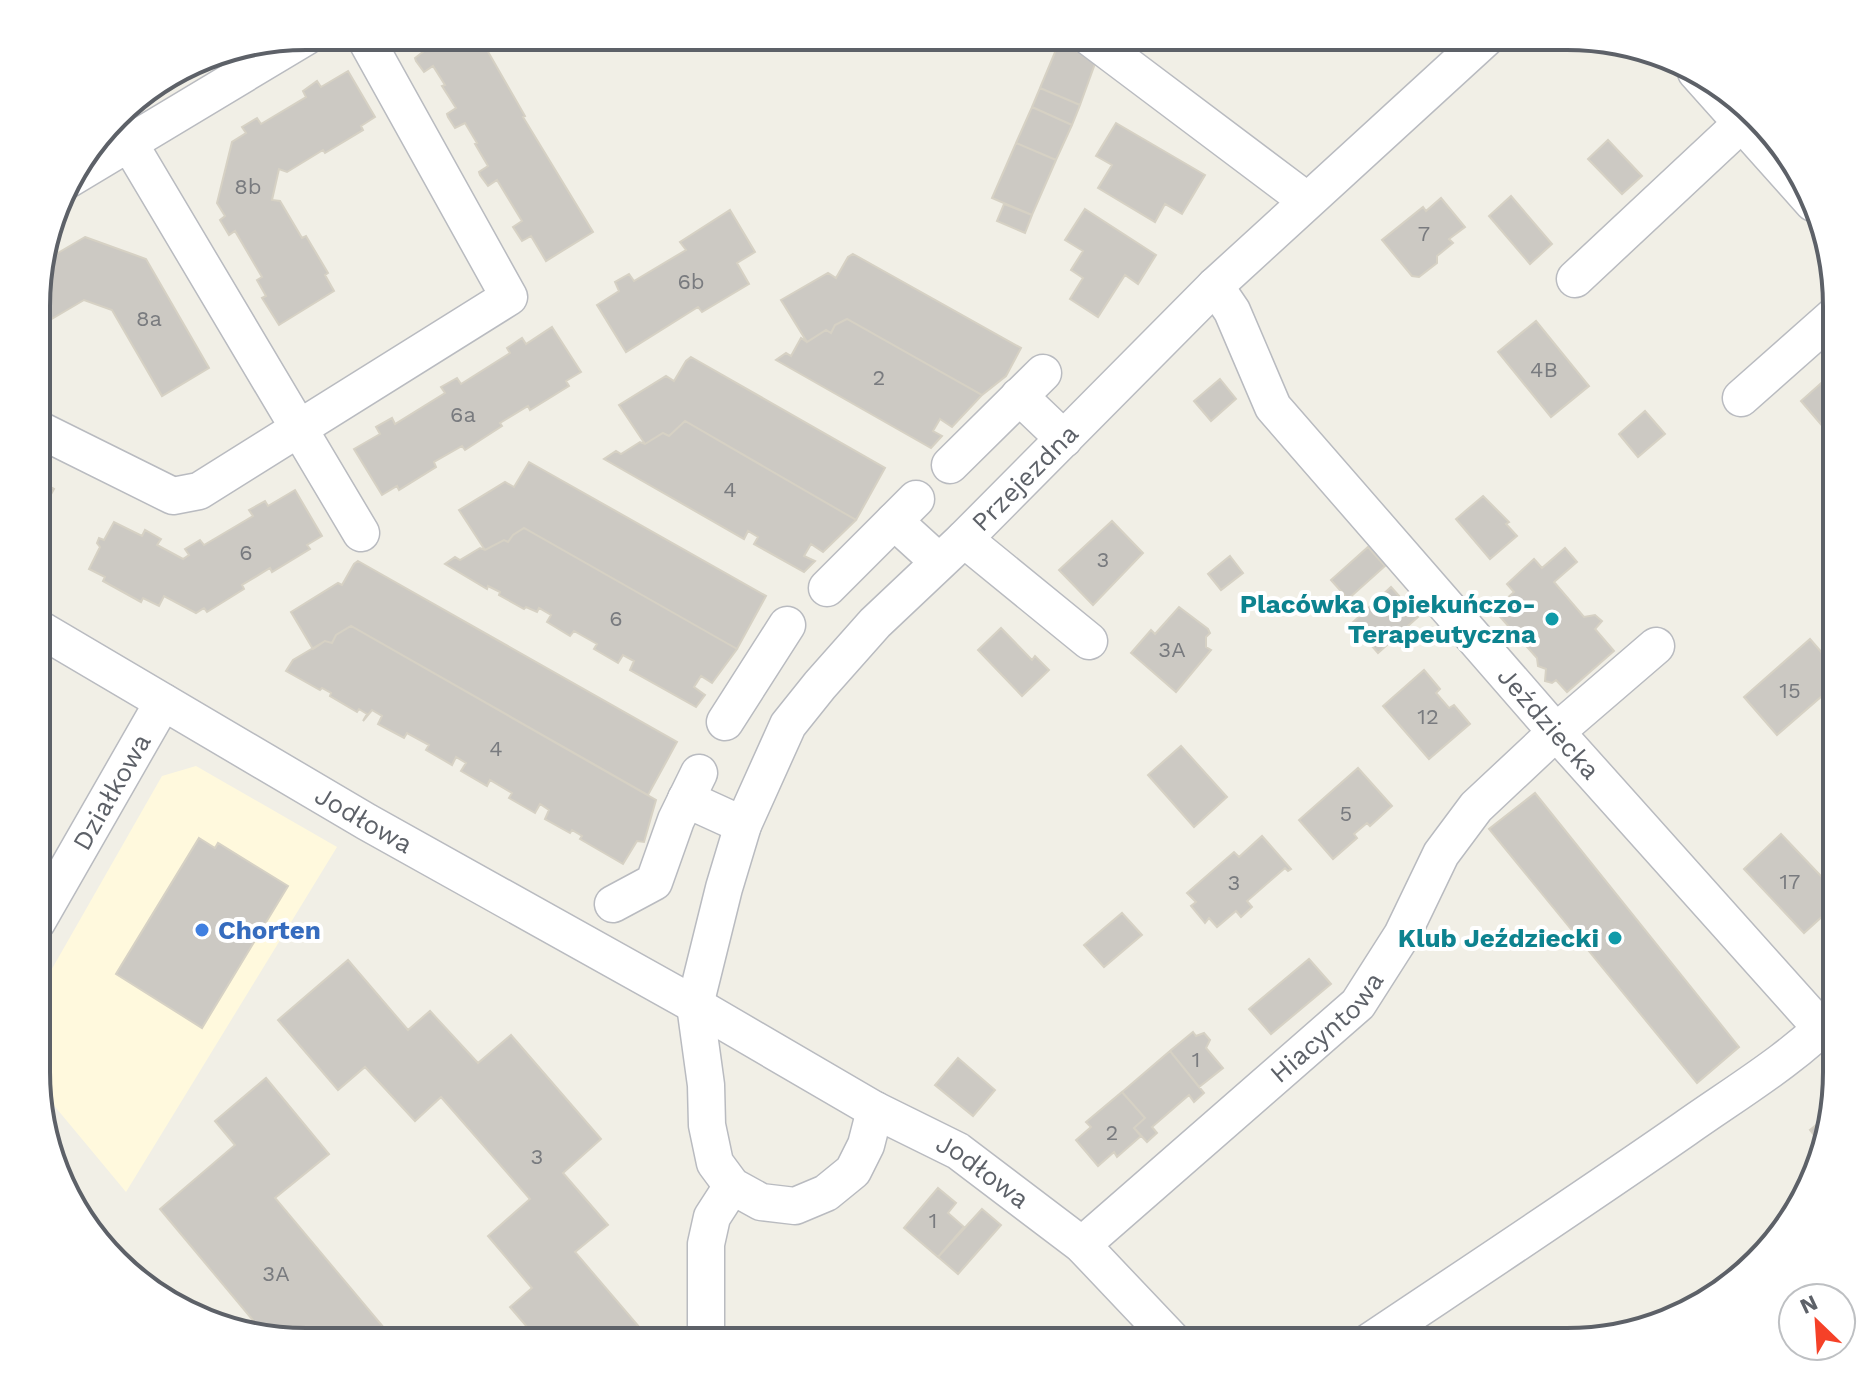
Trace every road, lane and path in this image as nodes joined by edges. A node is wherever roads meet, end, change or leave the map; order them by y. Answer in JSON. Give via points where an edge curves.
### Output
{"nodes":[{"id":1,"x":372,"y":50,"type":"edge"},
{"id":2,"x":281,"y":51,"type":"edge"},
{"id":3,"x":1107,"y":51,"type":"edge"},
{"id":4,"x":1472,"y":51,"type":"edge"},
{"id":5,"x":1735,"y":114,"type":"edge"},
{"id":6,"x":1743,"y":122,"type":"junction"},
{"id":7,"x":129,"y":143,"type":"junction"},
{"id":8,"x":92,"y":165,"type":"edge"},
{"id":9,"x":1780,"y":165,"type":"edge"},
{"id":10,"x":1306,"y":200,"type":"junction"},
{"id":11,"x":1575,"y":279,"type":"dead end"},
{"id":12,"x":1215,"y":286,"type":"junction"},
{"id":13,"x":1822,"y":326,"type":"edge"},
{"id":14,"x":1741,"y":398,"type":"dead end"},
{"id":15,"x":298,"y":429,"type":"junction"},
{"id":16,"x":50,"y":435,"type":"edge"},
{"id":17,"x":1064,"y":439,"type":"junction"},
{"id":18,"x":950,"y":465,"type":"dead end"},
{"id":19,"x":361,"y":533,"type":"dead end"},
{"id":20,"x":951,"y":551,"type":"junction"},
{"id":21,"x":827,"y":588,"type":"dead end"},
{"id":22,"x":50,"y":635,"type":"edge"},
{"id":23,"x":1089,"y":641,"type":"dead end"},
{"id":24,"x":1656,"y":646,"type":"dead end"},
{"id":25,"x":820,"y":685,"type":"junction"},
{"id":26,"x":163,"y":702,"type":"junction"},
{"id":27,"x":725,"y":722,"type":"dead end"},
{"id":28,"x":1556,"y":732,"type":"junction"},
{"id":29,"x":743,"y":825,"type":"junction"},
{"id":30,"x":51,"y":898,"type":"edge"},
{"id":31,"x":613,"y":904,"type":"dead end"},
{"id":32,"x":695,"y":1005,"type":"junction"},
{"id":33,"x":1822,"y":1015,"type":"edge"},
{"id":34,"x":1822,"y":1028,"type":"edge"},
{"id":35,"x":875,"y":1110,"type":"junction"},
{"id":36,"x":732,"y":1186,"type":"junction"},
{"id":37,"x":1082,"y":1245,"type":"junction"},
{"id":38,"x":706,"y":1327,"type":"edge"},
{"id":39,"x":1160,"y":1328,"type":"edge"},
{"id":40,"x":1390,"y":1328,"type":"edge"}],
"edges":[{"from":1,"to":15,"type":"street","via":[[509,297]]},
{"from":2,"to":7,"type":"street"},
{"from":3,"to":10,"type":"street"},
{"from":4,"to":10,"type":"street","name":"Przejezdna"},
{"from":5,"to":6,"type":"street"},
{"from":6,"to":9,"type":"street"},
{"from":6,"to":11,"type":"street"},
{"from":7,"to":8,"type":"street"},
{"from":7,"to":15,"type":"street"},
{"from":10,"to":12,"type":"street","name":"Przejezdna"},
{"from":12,"to":17,"type":"street","name":"Przejezdna"},
{"from":12,"to":28,"type":"street","name":"Jeździecka","via":[[1232,311],[1273,407]]},
{"from":13,"to":14,"type":"street"},
{"from":15,"to":16,"type":"street","via":[[199,491],[173,496]]},
{"from":15,"to":19,"type":"street"},
{"from":17,"to":18,"type":"street","via":[[1031,385]]},
{"from":17,"to":20,"type":"street","name":"Przejezdna"},
{"from":20,"to":21,"type":"street","via":[[905,510]]},
{"from":20,"to":23,"type":"street"},
{"from":20,"to":25,"type":"street","name":"Przejezdna","via":[[875,623]]},
{"from":22,"to":26,"type":"street","name":"Jodłowa"},
{"from":24,"to":28,"type":"street","name":"Hiacyntowa"},
{"from":25,"to":27,"type":"street","via":[[779,638]]},
{"from":25,"to":29,"type":"street","name":"Przejezdna","via":[[788,725]]},
{"from":26,"to":30,"type":"street","name":"Działkowa"},
{"from":26,"to":32,"type":"street","name":"Jodłowa"},
{"from":28,"to":33,"type":"street","name":"Jeździecka"},
{"from":28,"to":37,"type":"street","name":"Hiacyntowa","via":[[1476,807],[1441,854],[1402,935],[1358,1004]]},
{"from":29,"to":31,"type":"street","via":[[692,786],[654,882]]},
{"from":29,"to":32,"type":"street","name":"Przejezdna"},
{"from":32,"to":35,"type":"street","name":"Jodłowa"},
{"from":32,"to":36,"type":"street","via":[[707,1125],[715,1163]]},
{"from":34,"to":40,"type":"street","via":[[1603,1186]]},
{"from":35,"to":36,"type":"street","via":[[853,1171],[826,1193],[795,1206],[761,1202]]},
{"from":35,"to":37,"type":"street","name":"Jodłowa","via":[[958,1151]]},
{"from":36,"to":38,"type":"street","via":[[712,1217],[706,1244]]},
{"from":37,"to":39,"type":"street","name":"Jodłowa"}]}
